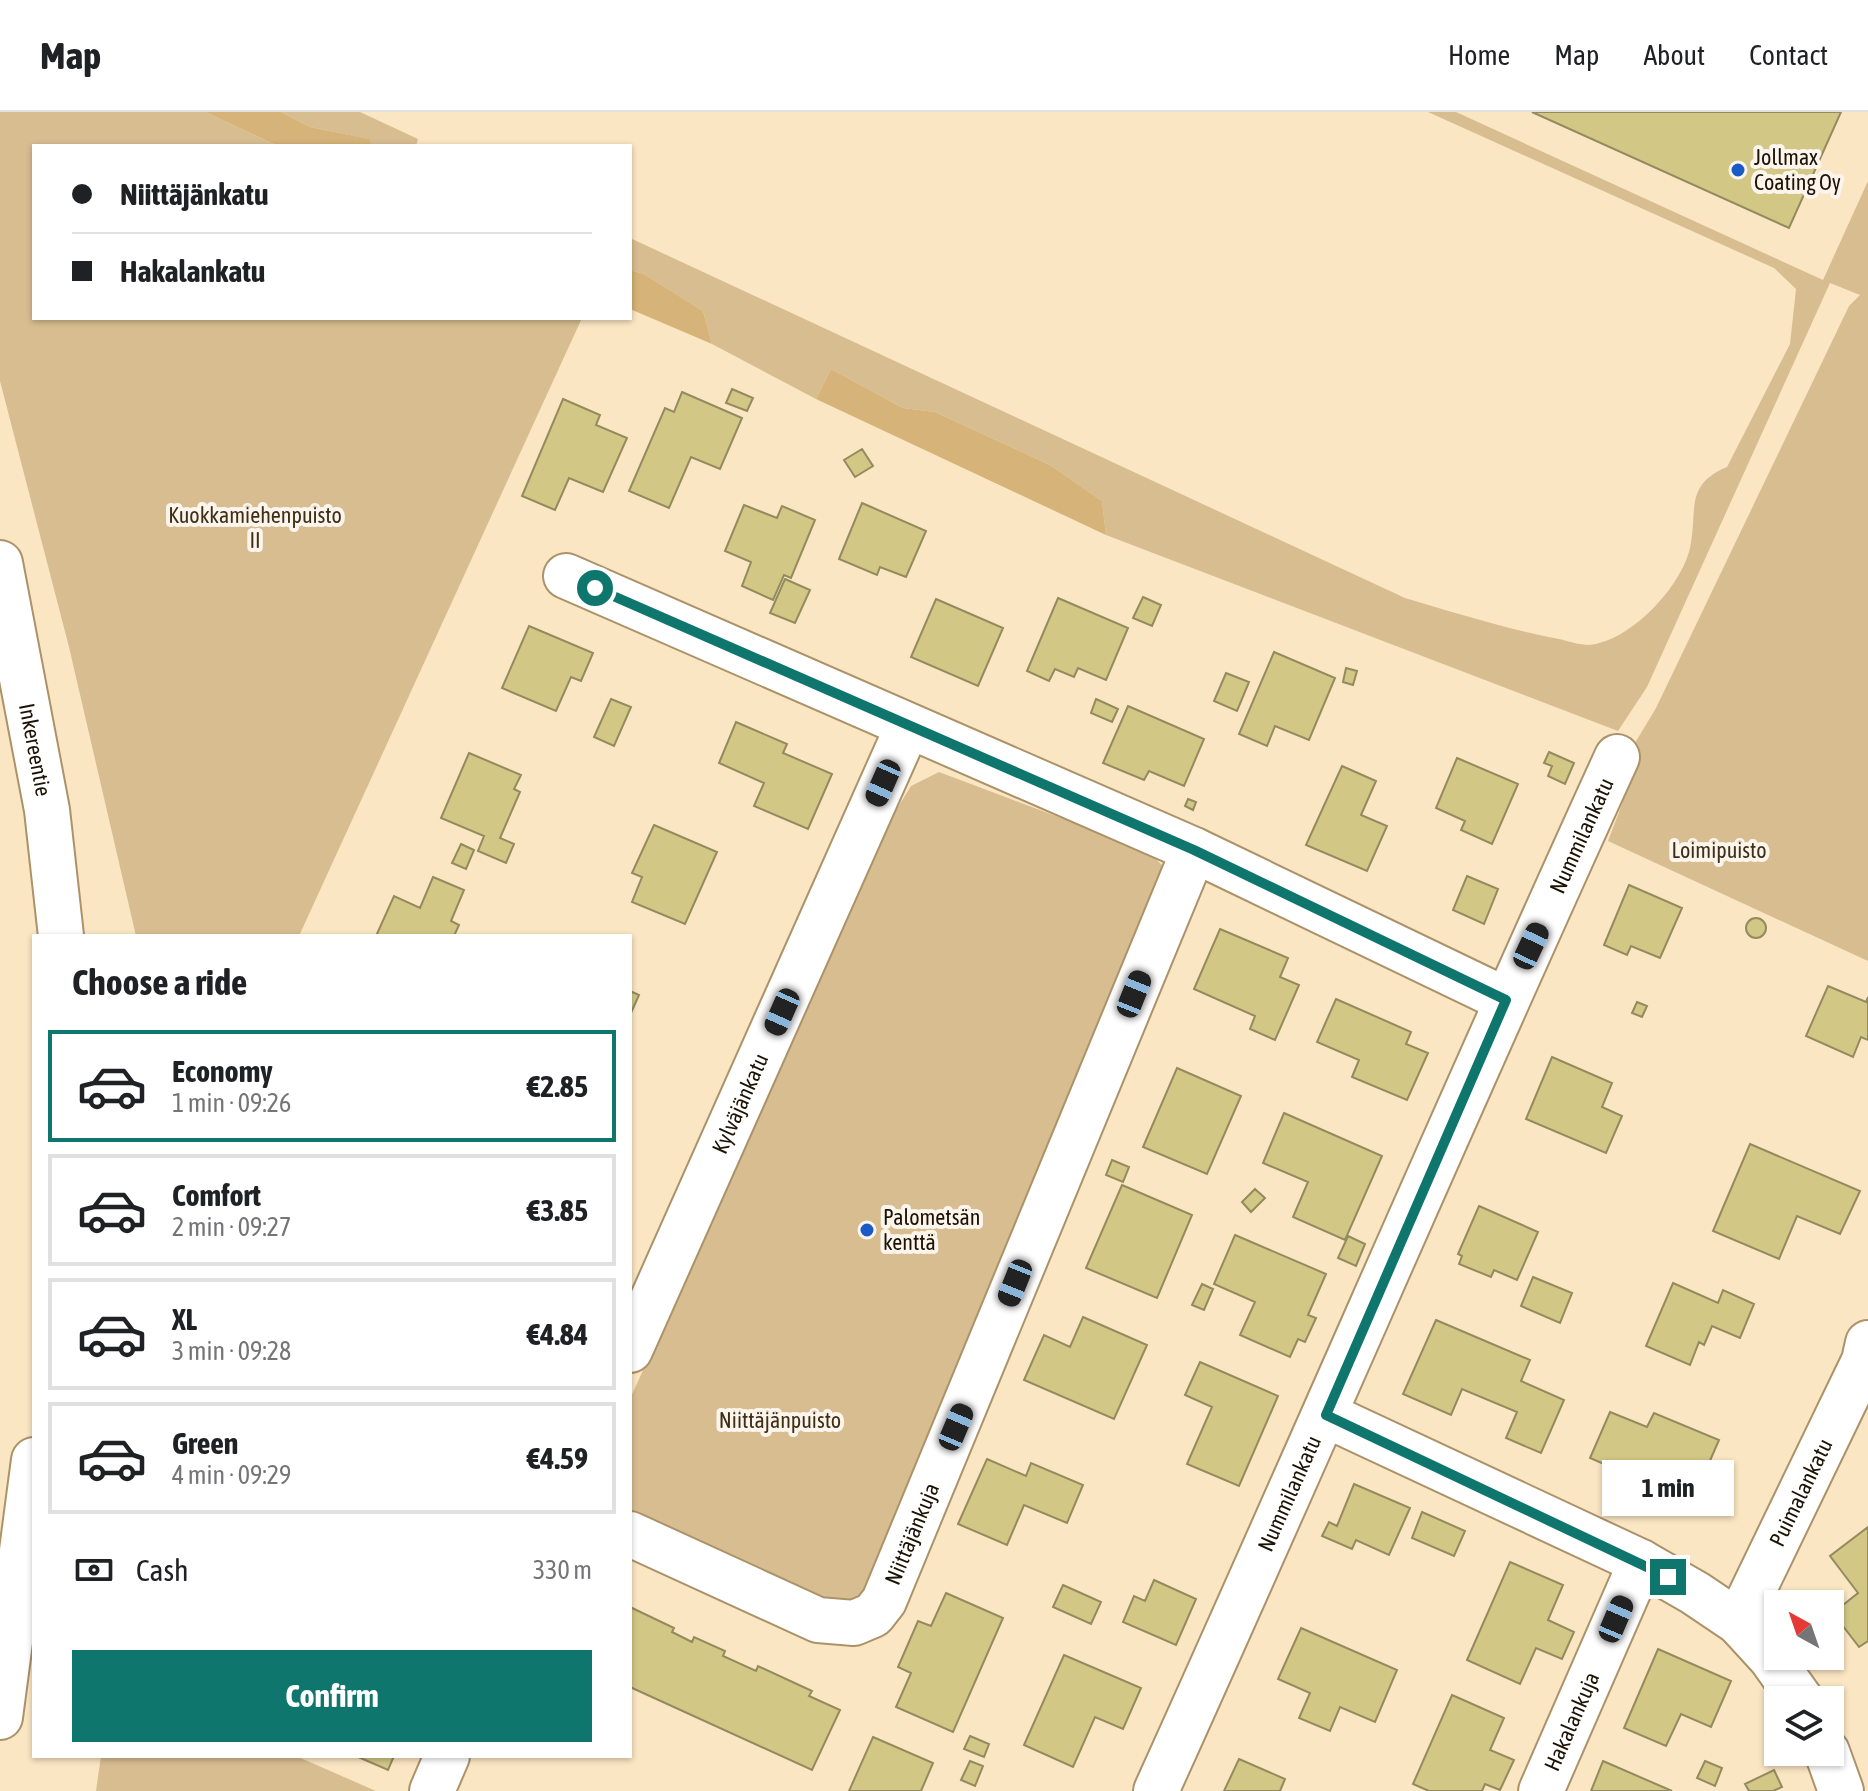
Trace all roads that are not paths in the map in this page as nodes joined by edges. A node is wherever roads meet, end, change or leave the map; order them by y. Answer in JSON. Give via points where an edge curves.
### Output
{"nodes":[{"id":1,"x":0,"y":563,"type":"edge"},
{"id":2,"x":566,"y":576,"type":"dead end"},
{"id":3,"x":908,"y":726,"type":"junction"},
{"id":4,"x":1617,"y":757,"type":"dead end"},
{"id":5,"x":1194,"y":850,"type":"junction"},
{"id":6,"x":61,"y":934,"type":"edge"},
{"id":7,"x":1506,"y":1000,"type":"junction"},
{"id":8,"x":632,"y":1346,"type":"edge"},
{"id":9,"x":1867,"y":1354,"type":"edge"},
{"id":10,"x":1326,"y":1415,"type":"junction"},
{"id":11,"x":32,"y":1475,"type":"edge"},
{"id":12,"x":632,"y":1535,"type":"edge"},
{"id":13,"x":1641,"y":1562,"type":"junction"},
{"id":14,"x":1738,"y":1622,"type":"junction"},
{"id":15,"x":1791,"y":1686,"type":"edge"},
{"id":16,"x":0,"y":1717,"type":"edge"},
{"id":17,"x":446,"y":1758,"type":"edge"},
{"id":18,"x":1832,"y":1766,"type":"edge"},
{"id":19,"x":432,"y":1791,"type":"edge"},
{"id":20,"x":1156,"y":1791,"type":"edge"},
{"id":21,"x":1541,"y":1791,"type":"edge"},
{"id":22,"x":1841,"y":1791,"type":"edge"}],
"edges":[{"from":1,"to":6,"type":"street","name":"Inkereentie","via":[[47,810]]},
{"from":2,"to":3,"type":"street"},
{"from":3,"to":5,"type":"street"},
{"from":3,"to":8,"type":"street","name":"Kylväjänkatu"},
{"from":4,"to":7,"type":"street","name":"Nummilankatu"},
{"from":5,"to":7,"type":"street"},
{"from":5,"to":12,"type":"street","name":"Niittäjänkuja","via":[[884,1601],[873,1615],[854,1623],[818,1620]]},
{"from":7,"to":10,"type":"street","name":"Nummilankatu"},
{"from":9,"to":14,"type":"street","name":"Puimalankatu"},
{"from":10,"to":13,"type":"street"},
{"from":10,"to":20,"type":"street","name":"Nummilankatu"},
{"from":11,"to":16,"type":"street"},
{"from":13,"to":14,"type":"street"},
{"from":13,"to":21,"type":"street","name":"Hakalankuja"},
{"from":14,"to":15,"type":"street"},
{"from":17,"to":19,"type":"street"},
{"from":18,"to":22,"type":"street"}]}
